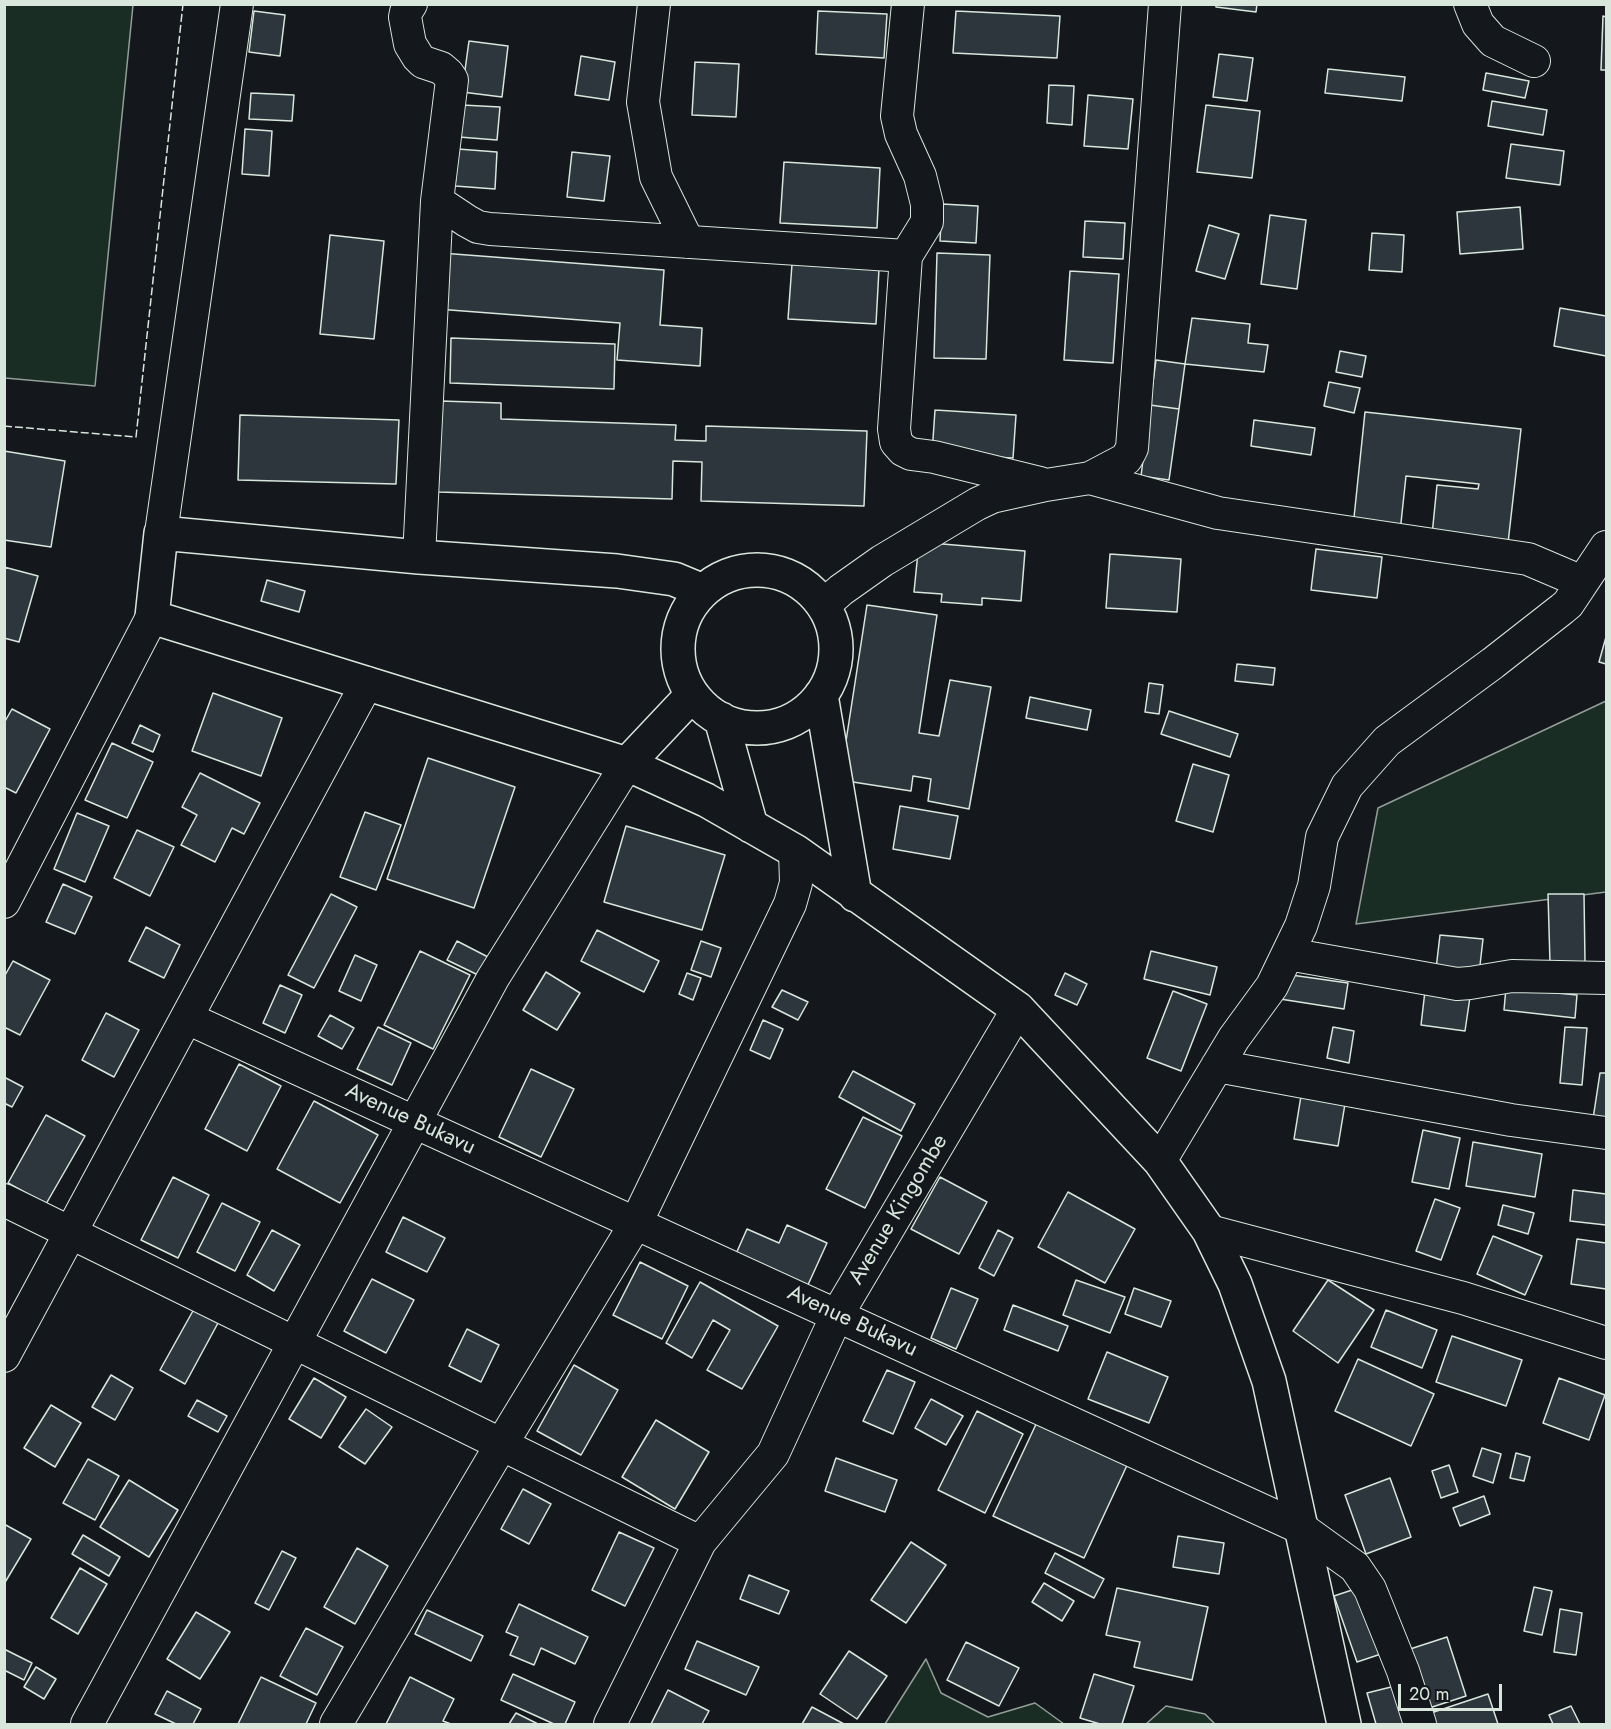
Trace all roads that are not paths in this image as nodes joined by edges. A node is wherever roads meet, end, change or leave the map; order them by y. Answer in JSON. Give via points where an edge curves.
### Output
{"nodes":[{"id":1,"x":237,"y":4,"type":"edge"},
{"id":2,"x":411,"y":4,"type":"edge"},
{"id":3,"x":654,"y":4,"type":"edge"},
{"id":4,"x":908,"y":4,"type":"edge"},
{"id":5,"x":1165,"y":4,"type":"edge"},
{"id":6,"x":1470,"y":4,"type":"edge"},
{"id":7,"x":1534,"y":61,"type":"dead end"},
{"id":8,"x":437,"y":201,"type":"junction"},
{"id":9,"x":688,"y":242,"type":"junction"},
{"id":10,"x":906,"y":256,"type":"junction"},
{"id":11,"x":1090,"y":478,"type":"junction"},
{"id":12,"x":1046,"y":485,"type":"junction"},
{"id":13,"x":161,"y":533,"type":"junction"},
{"id":14,"x":1606,"y":547,"type":"edge"},
{"id":15,"x":419,"y":558,"type":"junction"},
{"id":16,"x":1582,"y":582,"type":"junction"},
{"id":17,"x":703,"y":591,"type":"junction"},
{"id":18,"x":823,"y":606,"type":"junction"},
{"id":19,"x":152,"y":617,"type":"junction"},
{"id":20,"x":367,"y":683,"type":"junction"},
{"id":21,"x":692,"y":695,"type":"junction"},
{"id":22,"x":821,"y":695,"type":"junction"},
{"id":23,"x":721,"y":719,"type":"junction"},
{"id":24,"x":627,"y":764,"type":"junction"},
{"id":25,"x":751,"y":826,"type":"junction"},
{"id":26,"x":795,"y":851,"type":"junction"},
{"id":27,"x":855,"y":895,"type":"junction"},
{"id":28,"x":4,"y":902,"type":"edge"},
{"id":29,"x":1288,"y":954,"type":"junction"},
{"id":30,"x":1606,"y":978,"type":"edge"},
{"id":31,"x":1018,"y":1009,"type":"junction"},
{"id":32,"x":187,"y":1018,"type":"junction"},
{"id":33,"x":1217,"y":1065,"type":"junction"},
{"id":34,"x":415,"y":1122,"type":"junction"},
{"id":35,"x":1606,"y":1132,"type":"edge"},
{"id":36,"x":1160,"y":1161,"type":"junction"},
{"id":37,"x":4,"y":1200,"type":"edge"},
{"id":38,"x":636,"y":1223,"type":"junction"},
{"id":39,"x":1209,"y":1231,"type":"junction"},
{"id":40,"x":71,"y":1233,"type":"junction"},
{"id":41,"x":837,"y":1315,"type":"junction"},
{"id":42,"x":295,"y":1343,"type":"junction"},
{"id":43,"x":1606,"y":1343,"type":"edge"},
{"id":44,"x":4,"y":1356,"type":"edge"},
{"id":45,"x":501,"y":1445,"type":"junction"},
{"id":46,"x":1301,"y":1528,"type":"junction"},
{"id":47,"x":700,"y":1542,"type":"junction"},
{"id":48,"x":87,"y":1725,"type":"edge"},
{"id":49,"x":336,"y":1725,"type":"edge"},
{"id":50,"x":610,"y":1725,"type":"edge"},
{"id":51,"x":1344,"y":1725,"type":"edge"},
{"id":52,"x":1420,"y":1725,"type":"edge"}],
"edges":[{"from":1,"to":13,"type":"street"},
{"from":2,"to":8,"type":"street","via":[[405,17],[410,44],[423,62],[441,68],[452,80]]},
{"from":3,"to":9,"type":"street","via":[[643,102],[656,177]]},
{"from":4,"to":10,"type":"street","via":[[897,116],[920,176],[927,222]]},
{"from":5,"to":11,"type":"street","via":[[1132,448],[1126,459]]},
{"from":6,"to":7,"type":"street","via":[[1478,24],[1493,41]]},
{"from":8,"to":9,"type":"street","via":[[478,227],[490,229]]},
{"from":8,"to":15,"type":"street"},
{"from":9,"to":10,"type":"street"},
{"from":10,"to":12,"type":"street","via":[[896,442],[911,454]]},
{"from":11,"to":12,"type":"street"},
{"from":11,"to":16,"type":"street","via":[[1218,513],[1528,559]]},
{"from":12,"to":18,"type":"street","via":[[976,504],[882,561]]},
{"from":13,"to":15,"type":"street"},
{"from":13,"to":19,"type":"street"},
{"from":14,"to":16,"type":"street"},
{"from":15,"to":17,"type":"street","via":[[648,574]]},
{"from":16,"to":29,"type":"street","via":[[1562,609],[1386,741],[1347,786],[1322,837],[1314,886]]},
{"from":17,"to":18,"type":"street","via":[[736,573],[764,571],[792,578]]},
{"from":17,"to":21,"type":"street","via":[[682,623],[678,641],[678,660]]},
{"from":18,"to":22,"type":"street","via":[[836,642],[830,678]]},
{"from":19,"to":20,"type":"street"},
{"from":19,"to":28,"type":"street"},
{"from":20,"to":24,"type":"street"},
{"from":20,"to":32,"type":"street"},
{"from":21,"to":23,"type":"street"},
{"from":21,"to":24,"type":"street"},
{"from":22,"to":23,"type":"street","via":[[808,709],[775,726],[738,726]]},
{"from":22,"to":27,"type":"street"},
{"from":23,"to":25,"type":"street"},
{"from":24,"to":25,"type":"street","via":[[706,800]]},
{"from":24,"to":34,"type":"street","via":[[493,978]]},
{"from":25,"to":26,"type":"street"},
{"from":26,"to":27,"type":"street"},
{"from":26,"to":38,"type":"street","via":[[796,883],[790,904]]},
{"from":27,"to":31,"type":"street"},
{"from":29,"to":30,"type":"street","via":[[1456,984],[1512,976]]},
{"from":29,"to":33,"type":"street","via":[[1272,986]]},
{"from":31,"to":36,"type":"street"},
{"from":31,"to":41,"type":"street","name":"Avenue Kingombe"},
{"from":32,"to":34,"type":"street","name":"Avenue Bukavu"},
{"from":32,"to":40,"type":"street"},
{"from":33,"to":35,"type":"street","via":[[1511,1120]]},
{"from":33,"to":36,"type":"street"},
{"from":34,"to":38,"type":"street","name":"Avenue Bukavu"},
{"from":34,"to":42,"type":"street"},
{"from":36,"to":39,"type":"street"},
{"from":37,"to":40,"type":"street"},
{"from":38,"to":41,"type":"street","name":"Avenue Bukavu"},
{"from":38,"to":45,"type":"street"},
{"from":39,"to":43,"type":"street","via":[[1463,1298]]},
{"from":39,"to":46,"type":"street","via":[[1235,1284],[1269,1381]]},
{"from":40,"to":42,"type":"street"},
{"from":40,"to":44,"type":"street"},
{"from":41,"to":46,"type":"street","name":"Avenue Bukavu"},
{"from":41,"to":47,"type":"street","name":"Avenue Kingombe","via":[[773,1454]]},
{"from":42,"to":45,"type":"street"},
{"from":42,"to":48,"type":"street"},
{"from":45,"to":47,"type":"street"},
{"from":45,"to":49,"type":"street"},
{"from":46,"to":51,"type":"street"},
{"from":46,"to":52,"type":"street","name":"Avenue Bukavu","via":[[1355,1567],[1370,1588]]},
{"from":47,"to":50,"type":"street","name":"Avenue Kingombe"}]}
